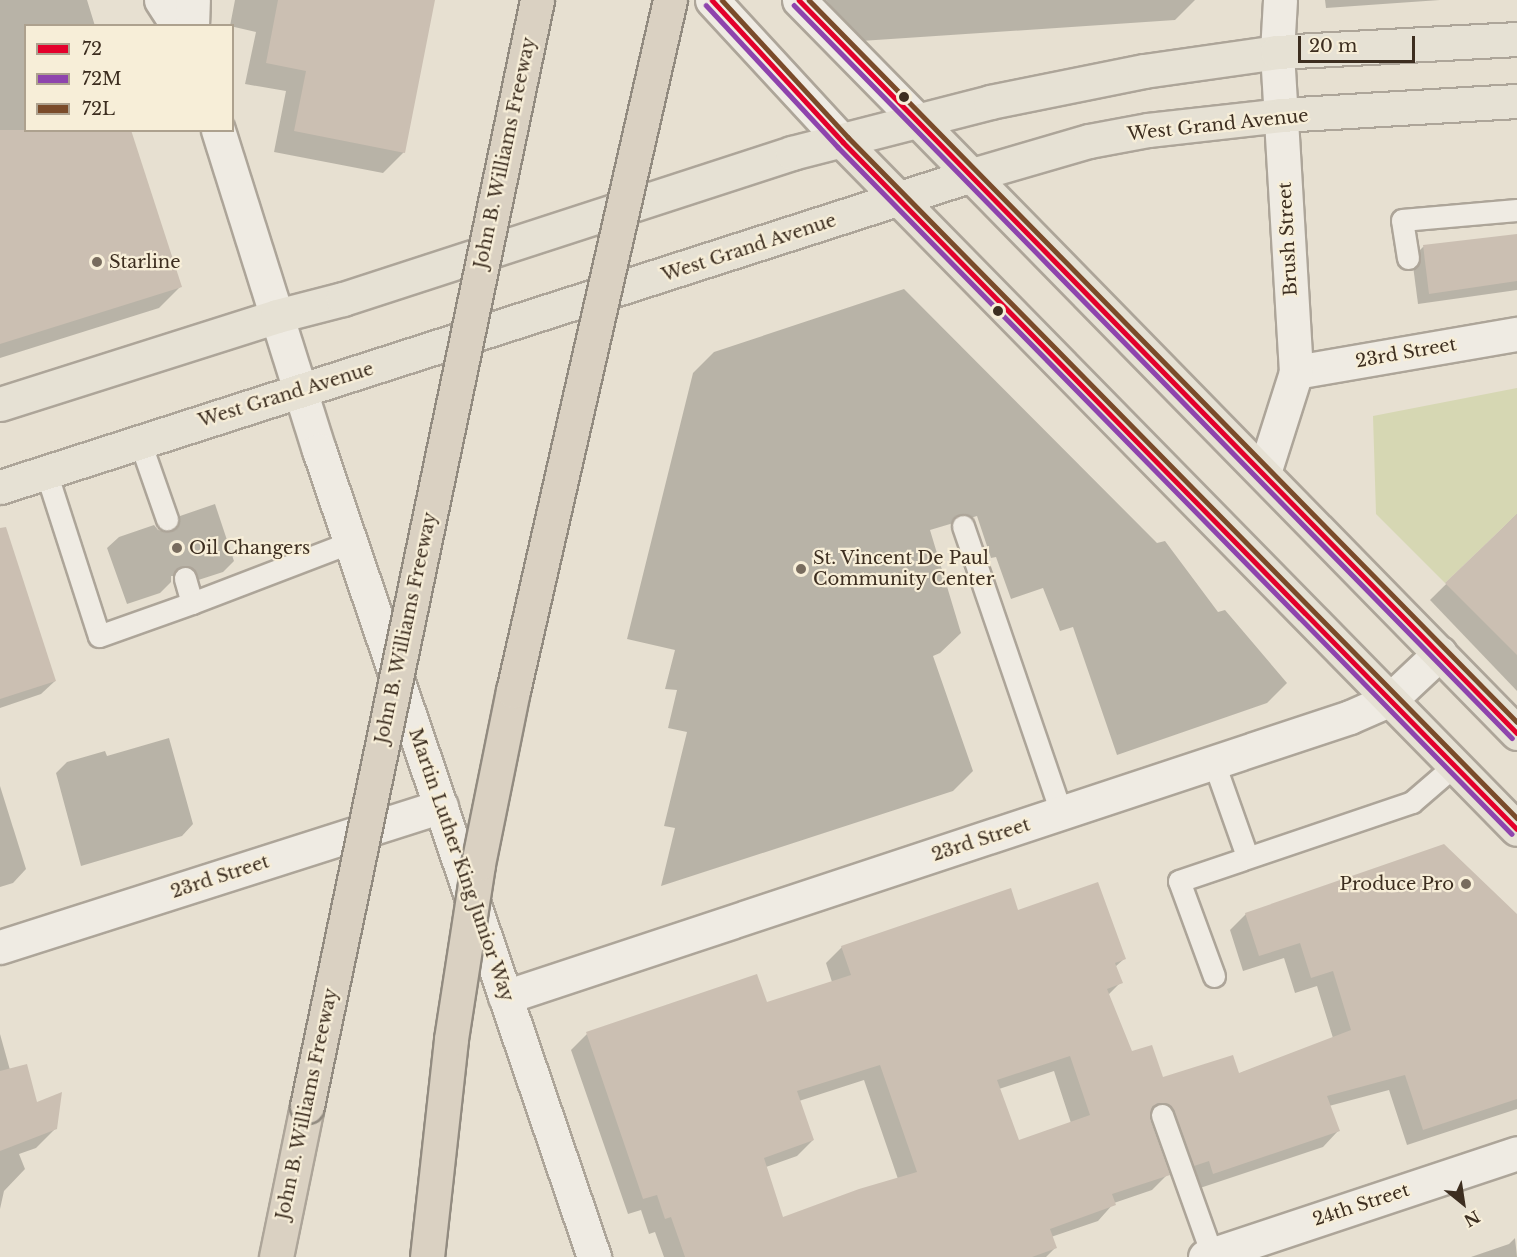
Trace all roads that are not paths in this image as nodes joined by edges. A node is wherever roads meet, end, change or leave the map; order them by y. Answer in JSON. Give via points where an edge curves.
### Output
{"nodes":[{"id":1,"x":161,"y":0,"type":"edge"},
{"id":2,"x":194,"y":0,"type":"edge"},
{"id":3,"x":537,"y":0,"type":"edge"},
{"id":4,"x":670,"y":0,"type":"edge"},
{"id":5,"x":712,"y":0,"type":"edge"},
{"id":6,"x":800,"y":0,"type":"edge"},
{"id":7,"x":1280,"y":0,"type":"edge"},
{"id":8,"x":177,"y":24,"type":"edge"},
{"id":9,"x":192,"y":24,"type":"edge"},
{"id":10,"x":1517,"y":39,"type":"edge"},
{"id":11,"x":1277,"y":52,"type":"junction"},
{"id":12,"x":1517,"y":101,"type":"edge"},
{"id":13,"x":1281,"y":115,"type":"junction"},
{"id":14,"x":919,"y":122,"type":"junction"},
{"id":15,"x":219,"y":132,"type":"edge"},
{"id":16,"x":843,"y":142,"type":"junction"},
{"id":17,"x":972,"y":175,"type":"junction"},
{"id":18,"x":901,"y":200,"type":"junction"},
{"id":19,"x":1517,"y":210,"type":"edge"},
{"id":20,"x":1408,"y":258,"type":"dead end"},
{"id":21,"x":277,"y":316,"type":"junction"},
{"id":22,"x":1517,"y":334,"type":"edge"},
{"id":23,"x":1296,"y":372,"type":"junction"},
{"id":24,"x":301,"y":391,"type":"junction"},
{"id":25,"x":0,"y":404,"type":"edge"},
{"id":26,"x":140,"y":442,"type":"junction"},
{"id":27,"x":46,"y":472,"type":"junction"},
{"id":28,"x":1264,"y":473,"type":"junction"},
{"id":29,"x":0,"y":487,"type":"edge"},
{"id":30,"x":167,"y":519,"type":"dead end"},
{"id":31,"x":963,"y":526,"type":"dead end"},
{"id":32,"x":351,"y":542,"type":"junction"},
{"id":33,"x":185,"y":578,"type":"dead end"},
{"id":34,"x":192,"y":603,"type":"junction"},
{"id":35,"x":1440,"y":653,"type":"junction"},
{"id":36,"x":1391,"y":699,"type":"junction"},
{"id":37,"x":1517,"y":733,"type":"edge"},
{"id":38,"x":1214,"y":762,"type":"junction"},
{"id":39,"x":1455,"y":765,"type":"junction"},
{"id":40,"x":441,"y":806,"type":"junction"},
{"id":41,"x":1061,"y":813,"type":"junction"},
{"id":42,"x":1517,"y":829,"type":"edge"},
{"id":43,"x":1247,"y":856,"type":"junction"},
{"id":44,"x":0,"y":947,"type":"edge"},
{"id":45,"x":1214,"y":976,"type":"dead end"},
{"id":46,"x":505,"y":997,"type":"junction"},
{"id":47,"x":1162,"y":1115,"type":"dead end"},
{"id":48,"x":1517,"y":1153,"type":"edge"},
{"id":49,"x":1209,"y":1256,"type":"edge"},
{"id":50,"x":276,"y":1257,"type":"edge"},
{"id":51,"x":427,"y":1257,"type":"edge"},
{"id":52,"x":594,"y":1257,"type":"edge"}],
"edges":[{"from":1,"to":8,"type":"street"},
{"from":2,"to":9,"type":"street"},
{"from":3,"to":50,"type":"highway","name":"John B. Williams Freeway","bridge":true},
{"from":4,"to":51,"type":"highway","bridge":true,"via":[[513,691],[478,864],[448,1060]]},
{"from":5,"to":16,"type":"street"},
{"from":6,"to":14,"type":"street"},
{"from":7,"to":11,"type":"street","name":"Brush Street"},
{"from":10,"to":11,"type":"main road"},
{"from":11,"to":13,"type":"street","name":"Brush Street"},
{"from":11,"to":14,"type":"main road","via":[[1144,70],[990,102]]},
{"from":12,"to":13,"type":"main road","name":"West Grand Avenue"},
{"from":13,"to":17,"type":"main road","name":"West Grand Avenue","via":[[1089,141]]},
{"from":13,"to":23,"type":"street","name":"Brush Street"},
{"from":14,"to":16,"type":"main road"},
{"from":14,"to":17,"type":"main road"},
{"from":15,"to":21,"type":"street","name":"Martin Luther King Junior Way"},
{"from":16,"to":18,"type":"main road"},
{"from":16,"to":21,"type":"main road","via":[[792,153],[343,299]]},
{"from":17,"to":18,"type":"main road","name":"West Grand Avenue"},
{"from":17,"to":28,"type":"main road"},
{"from":18,"to":24,"type":"main road","name":"West Grand Avenue"},
{"from":18,"to":36,"type":"main road"},
{"from":19,"to":20,"type":"lane","via":[[1402,220]]},
{"from":21,"to":24,"type":"street","name":"Martin Luther King Junior Way"},
{"from":21,"to":25,"type":"main road"},
{"from":22,"to":23,"type":"street","name":"23rd Street"},
{"from":23,"to":28,"type":"street","name":"Brush Street"},
{"from":24,"to":26,"type":"main road","name":"West Grand Avenue"},
{"from":24,"to":32,"type":"street","name":"Martin Luther King Junior Way"},
{"from":26,"to":27,"type":"main road","name":"West Grand Avenue"},
{"from":26,"to":30,"type":"lane"},
{"from":27,"to":29,"type":"main road","name":"West Grand Avenue"},
{"from":27,"to":34,"type":"lane","via":[[99,636]]},
{"from":28,"to":35,"type":"main road"},
{"from":31,"to":41,"type":"lane"},
{"from":32,"to":34,"type":"lane"},
{"from":32,"to":40,"type":"street","name":"Martin Luther King Junior Way"},
{"from":33,"to":34,"type":"lane"},
{"from":35,"to":36,"type":"street","name":"23rd Street"},
{"from":35,"to":37,"type":"main road"},
{"from":36,"to":38,"type":"street","name":"23rd Street","via":[[1350,717]]},
{"from":36,"to":39,"type":"main road"},
{"from":38,"to":41,"type":"street","name":"23rd Street"},
{"from":38,"to":43,"type":"lane"},
{"from":39,"to":42,"type":"main road"},
{"from":39,"to":43,"type":"lane","via":[[1412,802]]},
{"from":40,"to":44,"type":"street","name":"23rd Street"},
{"from":40,"to":46,"type":"street","name":"Martin Luther King Junior Way"},
{"from":41,"to":46,"type":"street","name":"23rd Street"},
{"from":43,"to":45,"type":"lane","via":[[1179,881]]},
{"from":46,"to":52,"type":"street","name":"Martin Luther King Junior Way"},
{"from":47,"to":49,"type":"lane"},
{"from":48,"to":49,"type":"street","name":"24th Street"}]}
